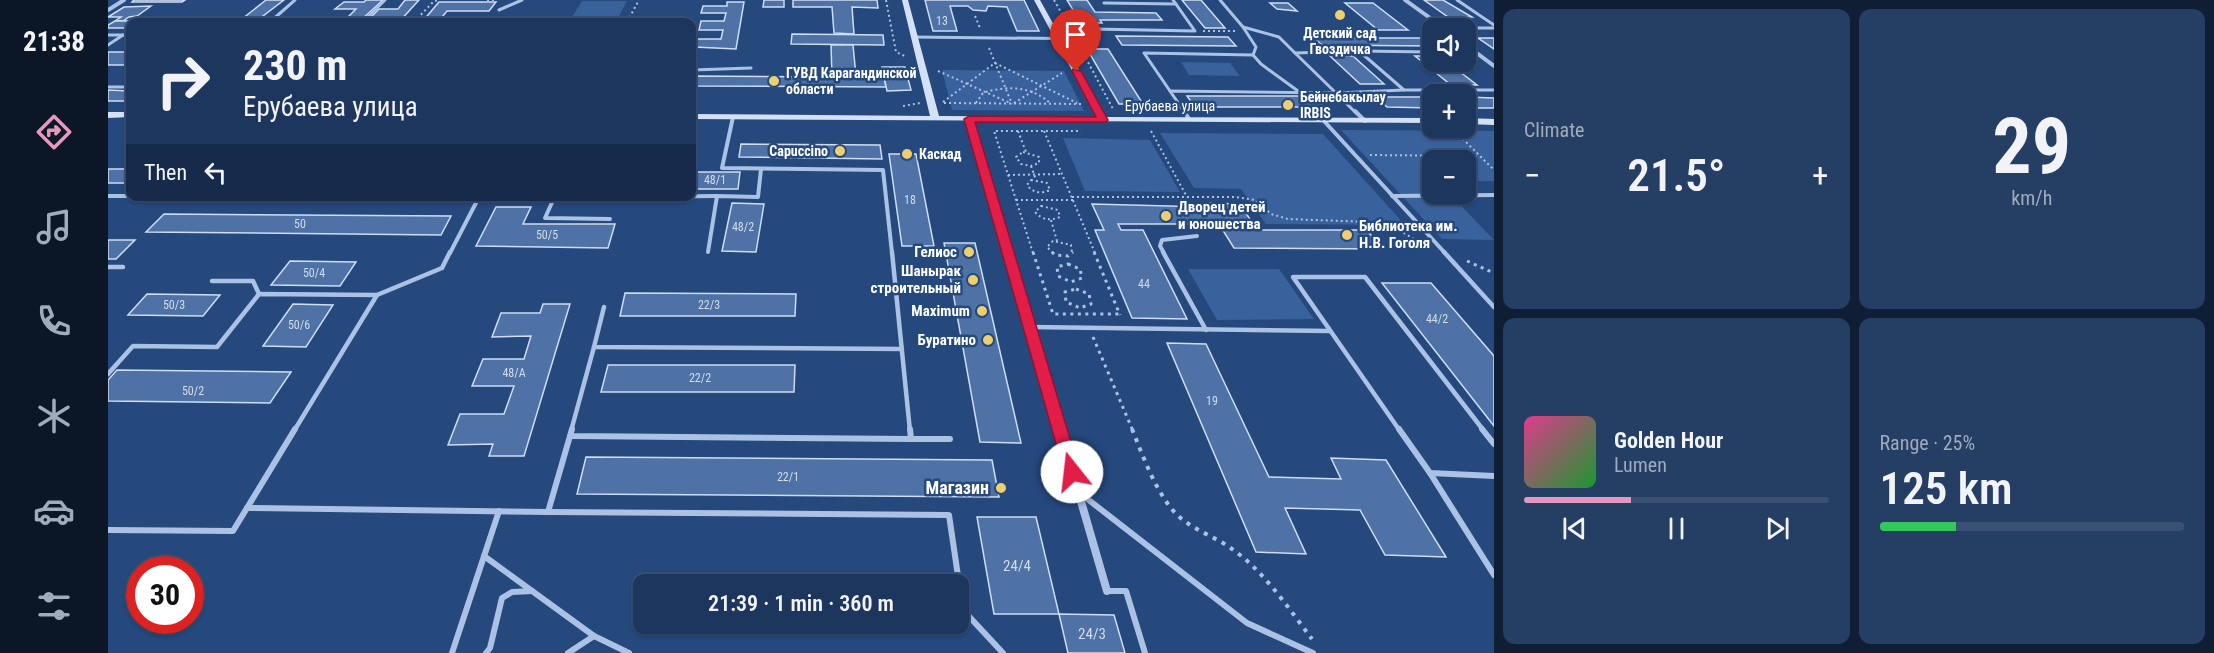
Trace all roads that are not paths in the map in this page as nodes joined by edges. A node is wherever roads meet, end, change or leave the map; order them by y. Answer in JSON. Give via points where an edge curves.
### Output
{"nodes":[{"id":1,"x":124,"y":0,"type":"edge"},
{"id":2,"x":295,"y":0,"type":"edge"},
{"id":3,"x":385,"y":0,"type":"edge"},
{"id":4,"x":522,"y":0,"type":"edge"},
{"id":5,"x":905,"y":0,"type":"edge"},
{"id":6,"x":1037,"y":0,"type":"edge"},
{"id":7,"x":1173,"y":0,"type":"edge"},
{"id":8,"x":1220,"y":0,"type":"edge"},
{"id":9,"x":1405,"y":0,"type":"edge"},
{"id":10,"x":1457,"y":0,"type":"edge"},
{"id":11,"x":1104,"y":3,"type":"dead end"},
{"id":12,"x":1176,"y":4,"type":"junction"},
{"id":13,"x":108,"y":10,"type":"edge"},
{"id":14,"x":499,"y":10,"type":"dead end"},
{"id":15,"x":275,"y":18,"type":"edge"},
{"id":16,"x":367,"y":18,"type":"edge"},
{"id":17,"x":1430,"y":18,"type":"edge"},
{"id":18,"x":1243,"y":27,"type":"junction"},
{"id":19,"x":1476,"y":27,"type":"edge"},
{"id":20,"x":1494,"y":27,"type":"edge"},
{"id":21,"x":108,"y":35,"type":"edge"},
{"id":22,"x":124,"y":35,"type":"joint"},
{"id":23,"x":914,"y":37,"type":"junction"},
{"id":24,"x":1058,"y":38,"type":"junction"},
{"id":25,"x":108,"y":45,"type":"edge"},
{"id":26,"x":1359,"y":51,"type":"junction"},
{"id":27,"x":1422,"y":52,"type":"edge"},
{"id":28,"x":1476,"y":52,"type":"edge"},
{"id":29,"x":1295,"y":53,"type":"junction"},
{"id":30,"x":1253,"y":55,"type":"junction"},
{"id":31,"x":1494,"y":66,"type":"edge"},
{"id":32,"x":751,"y":68,"type":"dead end"},
{"id":33,"x":696,"y":70,"type":"edge"},
{"id":34,"x":108,"y":87,"type":"edge"},
{"id":35,"x":126,"y":87,"type":"edge"},
{"id":36,"x":1404,"y":90,"type":"junction"},
{"id":37,"x":1494,"y":90,"type":"edge"},
{"id":38,"x":1170,"y":91,"type":"junction"},
{"id":39,"x":1300,"y":93,"type":"junction"},
{"id":40,"x":1337,"y":93,"type":"junction"},
{"id":41,"x":108,"y":115,"type":"edge"},
{"id":42,"x":126,"y":115,"type":"edge"},
{"id":43,"x":696,"y":117,"type":"edge"},
{"id":44,"x":733,"y":117,"type":"junction"},
{"id":45,"x":935,"y":119,"type":"junction"},
{"id":46,"x":969,"y":119,"type":"junction"},
{"id":47,"x":1190,"y":119,"type":"junction"},
{"id":48,"x":1103,"y":120,"type":"junction"},
{"id":49,"x":1323,"y":121,"type":"junction"},
{"id":50,"x":1365,"y":121,"type":"junction"},
{"id":51,"x":1422,"y":121,"type":"edge"},
{"id":52,"x":1476,"y":121,"type":"edge"},
{"id":53,"x":1494,"y":122,"type":"edge"},
{"id":54,"x":761,"y":168,"type":"junction"},
{"id":55,"x":1494,"y":195,"type":"edge"},
{"id":56,"x":108,"y":196,"type":"edge"},
{"id":57,"x":126,"y":196,"type":"edge"},
{"id":58,"x":696,"y":196,"type":"edge"},
{"id":59,"x":717,"y":196,"type":"junction"},
{"id":60,"x":1392,"y":196,"type":"junction"},
{"id":61,"x":477,"y":201,"type":"edge"},
{"id":62,"x":553,"y":201,"type":"edge"},
{"id":63,"x":610,"y":219,"type":"dead end"},
{"id":64,"x":1197,"y":236,"type":"dead end"},
{"id":65,"x":708,"y":252,"type":"dead end"},
{"id":66,"x":108,"y":267,"type":"edge"},
{"id":67,"x":123,"y":267,"type":"dead end"},
{"id":68,"x":212,"y":281,"type":"dead end"},
{"id":69,"x":259,"y":294,"type":"junction"},
{"id":70,"x":377,"y":295,"type":"junction"},
{"id":71,"x":604,"y":307,"type":"dead end"},
{"id":72,"x":1494,"y":307,"type":"edge"},
{"id":73,"x":1030,"y":327,"type":"junction"},
{"id":74,"x":1206,"y":330,"type":"junction"},
{"id":75,"x":1330,"y":331,"type":"junction"},
{"id":76,"x":594,"y":347,"type":"junction"},
{"id":77,"x":902,"y":349,"type":"junction"},
{"id":78,"x":108,"y":374,"type":"edge"},
{"id":79,"x":570,"y":436,"type":"junction"},
{"id":80,"x":911,"y":439,"type":"junction"},
{"id":81,"x":950,"y":440,"type":"dead end"},
{"id":82,"x":1494,"y":444,"type":"edge"},
{"id":83,"x":1430,"y":473,"type":"junction"},
{"id":84,"x":1494,"y":476,"type":"edge"},
{"id":85,"x":1078,"y":493,"type":"junction"},
{"id":86,"x":247,"y":508,"type":"junction"},
{"id":87,"x":499,"y":511,"type":"junction"},
{"id":88,"x":548,"y":512,"type":"junction"},
{"id":89,"x":108,"y":530,"type":"edge"},
{"id":90,"x":484,"y":556,"type":"junction"},
{"id":91,"x":1494,"y":575,"type":"edge"},
{"id":92,"x":532,"y":591,"type":"junction"},
{"id":93,"x":1107,"y":591,"type":"joint"},
{"id":94,"x":594,"y":636,"type":"junction"},
{"id":95,"x":452,"y":653,"type":"edge"},
{"id":96,"x":486,"y":653,"type":"edge"},
{"id":97,"x":568,"y":653,"type":"edge"},
{"id":98,"x":628,"y":653,"type":"edge"},
{"id":99,"x":1003,"y":653,"type":"edge"},
{"id":100,"x":1145,"y":653,"type":"edge"},
{"id":101,"x":1313,"y":653,"type":"edge"}],
"edges":[{"from":1,"to":13,"type":"street"},
{"from":2,"to":15,"type":"lane"},
{"from":3,"to":16,"type":"lane"},
{"from":4,"to":14,"type":"lane"},
{"from":5,"to":23,"type":"main road"},
{"from":6,"to":24,"type":"main road"},
{"from":7,"to":12,"type":"lane"},
{"from":8,"to":18,"type":"lane"},
{"from":9,"to":17,"type":"street"},
{"from":10,"to":20,"type":"lane"},
{"from":11,"to":12,"type":"lane"},
{"from":12,"to":24,"type":"lane","via":[[1195,31],[1093,29],[1098,39]]},
{"from":18,"to":29,"type":"lane","via":[[1279,37]]},
{"from":18,"to":30,"type":"lane","via":[[1256,47]]},
{"from":19,"to":20,"type":"lane"},
{"from":21,"to":22,"type":"lane"},
{"from":22,"to":25,"type":"lane"},
{"from":23,"to":24,"type":"lane"},
{"from":23,"to":45,"type":"main road"},
{"from":24,"to":48,"type":"main road"},
{"from":26,"to":27,"type":"lane"},
{"from":26,"to":29,"type":"lane"},
{"from":26,"to":36,"type":"lane"},
{"from":28,"to":31,"type":"street"},
{"from":29,"to":40,"type":"lane"},
{"from":30,"to":38,"type":"lane","via":[[1144,53]]},
{"from":30,"to":39,"type":"lane"},
{"from":32,"to":33,"type":"lane"},
{"from":34,"to":35,"type":"lane"},
{"from":36,"to":37,"type":"lane"},
{"from":36,"to":40,"type":"lane"},
{"from":38,"to":39,"type":"lane"},
{"from":38,"to":47,"type":"lane"},
{"from":39,"to":40,"type":"lane"},
{"from":40,"to":50,"type":"lane"},
{"from":41,"to":42,"type":"main road"},
{"from":43,"to":44,"type":"main road","name":"Ерубаева улица"},
{"from":44,"to":45,"type":"main road","name":"Ерубаева улица"},
{"from":44,"to":54,"type":"lane","via":[[722,168]]},
{"from":45,"to":46,"type":"main road","name":"Ерубаева улица"},
{"from":46,"to":48,"type":"main road","name":"Ерубаева улица"},
{"from":46,"to":73,"type":"street"},
{"from":47,"to":48,"type":"main road","name":"Ерубаева улица"},
{"from":47,"to":49,"type":"main road","name":"Ерубаева улица"},
{"from":49,"to":50,"type":"main road","name":"Ерубаева улица"},
{"from":49,"to":60,"type":"lane"},
{"from":50,"to":51,"type":"main road","name":"Ерубаева улица"},
{"from":52,"to":53,"type":"main road"},
{"from":54,"to":59,"type":"lane","via":[[758,197]]},
{"from":54,"to":77,"type":"lane","via":[[883,170]]},
{"from":55,"to":60,"type":"lane"},
{"from":56,"to":57,"type":"lane"},
{"from":58,"to":59,"type":"lane"},
{"from":59,"to":65,"type":"lane"},
{"from":60,"to":72,"type":"lane"},
{"from":61,"to":70,"type":"lane","via":[[441,268]]},
{"from":62,"to":63,"type":"lane","via":[[546,218]]},
{"from":64,"to":74,"type":"lane","via":[[1166,238],[1160,246]]},
{"from":66,"to":67,"type":"lane"},
{"from":68,"to":69,"type":"lane","via":[[253,281]]},
{"from":69,"to":70,"type":"lane"},
{"from":69,"to":78,"type":"lane","via":[[218,347],[133,346]]},
{"from":70,"to":86,"type":"lane"},
{"from":71,"to":76,"type":"lane"},
{"from":73,"to":74,"type":"lane"},
{"from":73,"to":85,"type":"street"},
{"from":74,"to":75,"type":"lane"},
{"from":75,"to":82,"type":"lane","via":[[1293,276],[1365,277]]},
{"from":75,"to":83,"type":"lane"},
{"from":76,"to":77,"type":"lane"},
{"from":76,"to":79,"type":"lane"},
{"from":77,"to":80,"type":"lane"},
{"from":79,"to":80,"type":"lane"},
{"from":79,"to":88,"type":"lane"},
{"from":80,"to":81,"type":"lane"},
{"from":83,"to":84,"type":"lane"},
{"from":83,"to":91,"type":"lane"},
{"from":85,"to":93,"type":"street"},
{"from":85,"to":101,"type":"lane","via":[[1246,623]]},
{"from":86,"to":87,"type":"lane"},
{"from":86,"to":89,"type":"lane","via":[[232,531]]},
{"from":87,"to":88,"type":"lane"},
{"from":87,"to":90,"type":"lane"},
{"from":88,"to":99,"type":"lane","via":[[949,515],[963,610]]},
{"from":90,"to":92,"type":"lane"},
{"from":90,"to":95,"type":"lane"},
{"from":92,"to":94,"type":"lane"},
{"from":92,"to":96,"type":"lane","via":[[512,592],[502,598]]},
{"from":93,"to":100,"type":"lane","via":[[1126,591]]},
{"from":94,"to":97,"type":"lane"},
{"from":94,"to":98,"type":"lane"}]}
